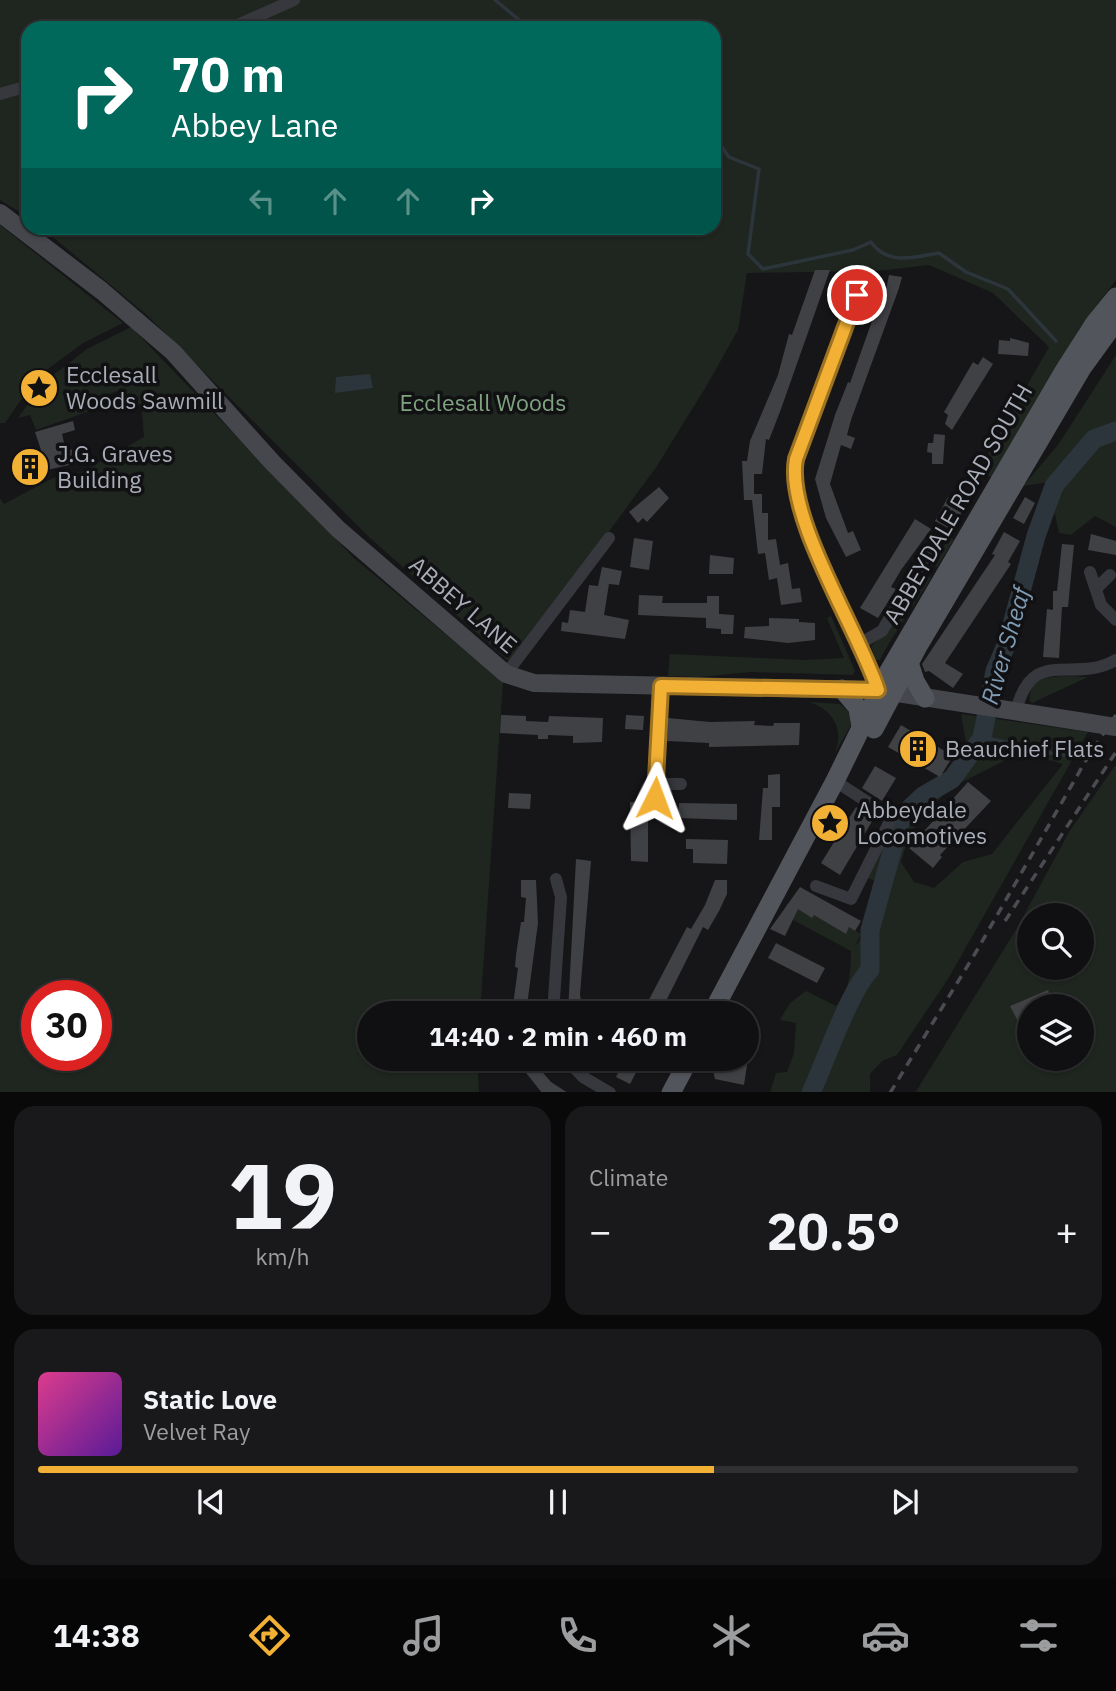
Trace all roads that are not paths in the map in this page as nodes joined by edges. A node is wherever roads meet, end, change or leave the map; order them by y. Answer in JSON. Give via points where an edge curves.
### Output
{"nodes":[{"id":1,"x":294,"y":0,"type":"edge"},
{"id":2,"x":247,"y":21,"type":"edge"},
{"id":3,"x":21,"y":88,"type":"edge"},
{"id":4,"x":0,"y":94,"type":"edge"},
{"id":5,"x":0,"y":214,"type":"edge"},
{"id":6,"x":21,"y":230,"type":"edge"},
{"id":7,"x":27,"y":235,"type":"edge"},
{"id":8,"x":865,"y":271,"type":"dead end"},
{"id":9,"x":1116,"y":297,"type":"edge"},
{"id":10,"x":1116,"y":321,"type":"edge"},
{"id":11,"x":609,"y":538,"type":"dead end"},
{"id":12,"x":930,"y":549,"type":"dead end"},
{"id":13,"x":1090,"y":572,"type":"dead end"},
{"id":14,"x":1110,"y":575,"type":"dead end"},
{"id":15,"x":1096,"y":589,"type":"junction"},
{"id":16,"x":1116,"y":620,"type":"edge"},
{"id":17,"x":859,"y":644,"type":"junction"},
{"id":18,"x":1116,"y":660,"type":"edge"},
{"id":19,"x":909,"y":662,"type":"junction"},
{"id":20,"x":506,"y":674,"type":"junction"},
{"id":21,"x":661,"y":686,"type":"junction"},
{"id":22,"x":842,"y":689,"type":"junction"},
{"id":23,"x":886,"y":692,"type":"junction"},
{"id":24,"x":925,"y":698,"type":"junction"},
{"id":25,"x":1010,"y":711,"type":"junction"},
{"id":26,"x":1116,"y":727,"type":"edge"},
{"id":27,"x":861,"y":728,"type":"junction"},
{"id":28,"x":835,"y":781,"type":"junction"},
{"id":29,"x":656,"y":784,"type":"junction"},
{"id":30,"x":681,"y":784,"type":"dead end"},
{"id":31,"x":655,"y":798,"type":"dead end"},
{"id":32,"x":556,"y":879,"type":"dead end"},
{"id":33,"x":816,"y":886,"type":"dead end"},
{"id":34,"x":554,"y":1001,"type":"edge"},
{"id":35,"x":718,"y":1001,"type":"edge"},
{"id":36,"x":577,"y":1071,"type":"edge"},
{"id":37,"x":683,"y":1071,"type":"edge"},
{"id":38,"x":608,"y":1092,"type":"edge"},
{"id":39,"x":672,"y":1092,"type":"edge"}],
"edges":[{"from":1,"to":2,"type":"street"},
{"from":3,"to":4,"type":"street"},
{"from":5,"to":6,"type":"main road","name":"ABBEY LANE"},
{"from":7,"to":20,"type":"main road","name":"ABBEY LANE","via":[[173,352],[338,529]]},
{"from":8,"to":17,"type":"street","via":[[794,474],[800,512]]},
{"from":9,"to":23,"type":"main road","name":"ABBEYDALE ROAD SOUTH","via":[[1064,371]]},
{"from":10,"to":19,"type":"main road","name":"ABBEYDALE ROAD SOUTH","via":[[1082,368]]},
{"from":11,"to":20,"type":"street","via":[[606,555]]},
{"from":12,"to":17,"type":"street","name":"ABBEYDALE ROAD SOUTH","via":[[882,631]]},
{"from":13,"to":15,"type":"street"},
{"from":14,"to":15,"type":"street"},
{"from":15,"to":16,"type":"street","via":[[1101,605]]},
{"from":17,"to":23,"type":"street"},
{"from":18,"to":25,"type":"street","via":[[1095,668],[1038,673]]},
{"from":19,"to":23,"type":"main road","name":"ABBEYDALE ROAD SOUTH"},
{"from":19,"to":24,"type":"main road"},
{"from":20,"to":21,"type":"main road","name":"ABBEY LANE","via":[[534,683]]},
{"from":21,"to":22,"type":"main road","name":"ABBEY LANE"},
{"from":21,"to":29,"type":"street"},
{"from":22,"to":23,"type":"main road","name":"ABBEY LANE"},
{"from":22,"to":27,"type":"main road","via":[[858,708]]},
{"from":23,"to":24,"type":"main road","name":"ABBEY LANE"},
{"from":23,"to":27,"type":"main road","name":"ABBEYDALE ROAD SOUTH"},
{"from":23,"to":28,"type":"main road","name":"ABBEYDALE ROAD SOUTH","via":[[860,755]]},
{"from":24,"to":25,"type":"main road","name":"ABBEY LANE"},
{"from":25,"to":26,"type":"main road","name":"ABBEY LANE","bridge":true},
{"from":27,"to":28,"type":"main road","name":"ABBEYDALE ROAD SOUTH"},
{"from":28,"to":33,"type":"street","via":[[890,821],[851,899]]},
{"from":28,"to":35,"type":"main road","name":"ABBEYDALE ROAD SOUTH"},
{"from":29,"to":30,"type":"street"},
{"from":29,"to":31,"type":"street"},
{"from":32,"to":34,"type":"street","via":[[561,897]]},
{"from":36,"to":38,"type":"street"},
{"from":37,"to":39,"type":"main road"}]}
